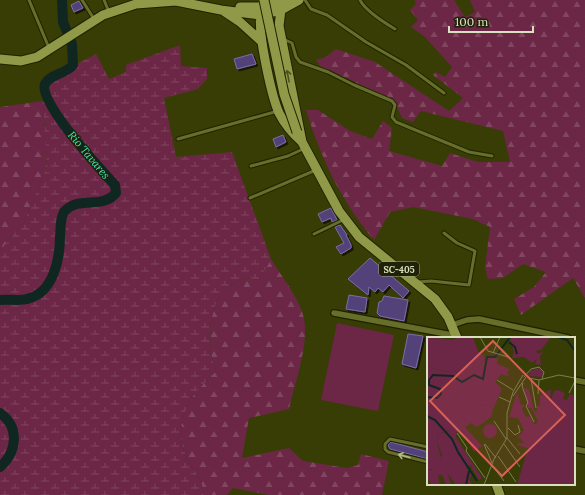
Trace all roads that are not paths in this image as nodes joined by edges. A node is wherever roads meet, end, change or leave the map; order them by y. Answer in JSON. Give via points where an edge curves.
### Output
{"nodes":[{"id":1,"x":29,"y":0,"type":"edge"},
{"id":2,"x":82,"y":0,"type":"edge"},
{"id":3,"x":104,"y":0,"type":"edge"},
{"id":4,"x":293,"y":0,"type":"edge"},
{"id":5,"x":299,"y":0,"type":"edge"},
{"id":6,"x":305,"y":0,"type":"edge"},
{"id":7,"x":360,"y":0,"type":"edge"},
{"id":8,"x":200,"y":5,"type":"junction"},
{"id":9,"x":263,"y":7,"type":"edge"},
{"id":10,"x":221,"y":10,"type":"junction"},
{"id":11,"x":281,"y":10,"type":"junction"},
{"id":12,"x":109,"y":12,"type":"junction"},
{"id":13,"x":95,"y":19,"type":"junction"},
{"id":14,"x":395,"y":29,"type":"dead end"},
{"id":15,"x":281,"y":38,"type":"junction"},
{"id":16,"x":261,"y":41,"type":"junction"},
{"id":17,"x":49,"y":50,"type":"junction"},
{"id":18,"x":0,"y":59,"type":"edge"},
{"id":19,"x":444,"y":93,"type":"dead end"},
{"id":20,"x":278,"y":111,"type":"junction"},
{"id":21,"x":178,"y":140,"type":"dead end"},
{"id":22,"x":303,"y":145,"type":"junction"},
{"id":23,"x":492,"y":156,"type":"dead end"},
{"id":24,"x":251,"y":166,"type":"dead end"},
{"id":25,"x":317,"y":170,"type":"junction"},
{"id":26,"x":250,"y":198,"type":"dead end"},
{"id":27,"x":345,"y":219,"type":"junction"},
{"id":28,"x":444,"y":233,"type":"dead end"},
{"id":29,"x":314,"y":234,"type":"dead end"},
{"id":30,"x":416,"y":282,"type":"junction"},
{"id":31,"x":334,"y":313,"type":"dead end"},
{"id":32,"x":452,"y":325,"type":"junction"},
{"id":33,"x":457,"y":337,"type":"edge"},
{"id":34,"x":563,"y":337,"type":"edge"},
{"id":35,"x":575,"y":380,"type":"edge"},
{"id":36,"x":585,"y":382,"type":"edge"},
{"id":37,"x":427,"y":447,"type":"edge"},
{"id":38,"x":575,"y":449,"type":"edge"},
{"id":39,"x":585,"y":451,"type":"edge"},
{"id":40,"x":427,"y":462,"type":"edge"},
{"id":41,"x":496,"y":485,"type":"edge"},
{"id":42,"x":501,"y":495,"type":"edge"}],
"edges":[{"from":1,"to":17,"type":"lane"},
{"from":2,"to":13,"type":"lane"},
{"from":3,"to":12,"type":"lane"},
{"from":4,"to":9,"type":"main road"},
{"from":5,"to":11,"type":"main road"},
{"from":6,"to":19,"type":"lane","via":[[311,9],[327,15],[366,42],[406,64]]},
{"from":7,"to":14,"type":"lane","via":[[376,16]]},
{"from":8,"to":9,"type":"main road"},
{"from":8,"to":10,"type":"main road"},
{"from":8,"to":12,"type":"main road","via":[[176,1],[156,2],[131,5]]},
{"from":9,"to":10,"type":"main road"},
{"from":9,"to":11,"type":"main road"},
{"from":9,"to":16,"type":"main road","number":"SC-405"},
{"from":9,"to":22,"type":"main road","number":"SC-405","bridge":true,"via":[[284,94]]},
{"from":10,"to":16,"type":"main road","via":[[240,22]]},
{"from":11,"to":15,"type":"main road"},
{"from":12,"to":13,"type":"main road"},
{"from":13,"to":17,"type":"main road"},
{"from":22,"to":15,"type":"main road","one_way":true},
{"from":15,"to":23,"type":"lane","via":[[292,43],[300,62],[392,101],[395,105],[392,117],[396,122],[469,152]]},
{"from":16,"to":20,"type":"main road","number":"SC-405"},
{"from":17,"to":18,"type":"main road","via":[[21,61]]},
{"from":20,"to":21,"type":"lane"},
{"from":20,"to":22,"type":"main road","number":"SC-405","via":[[290,131]]},
{"from":22,"to":24,"type":"lane","via":[[288,156]]},
{"from":22,"to":25,"type":"main road","number":"SC-405"},
{"from":25,"to":26,"type":"lane"},
{"from":25,"to":27,"type":"main road","number":"SC-405"},
{"from":27,"to":29,"type":"lane"},
{"from":27,"to":30,"type":"main road","number":"SC-405","via":[[366,243]]},
{"from":28,"to":30,"type":"lane","via":[[457,244],[475,251],[469,285]]},
{"from":30,"to":32,"type":"main road","number":"SC-405","via":[[435,299]]},
{"from":31,"to":33,"type":"street"},
{"from":32,"to":33,"type":"main road","number":"SC-405"},
{"from":32,"to":34,"type":"street","via":[[479,319]]},
{"from":35,"to":36,"type":"street"},
{"from":40,"to":37,"type":"lane","one_way":true,"via":[[388,452],[385,444],[390,439]]},
{"from":38,"to":39,"type":"street"},
{"from":41,"to":42,"type":"main road"}]}
